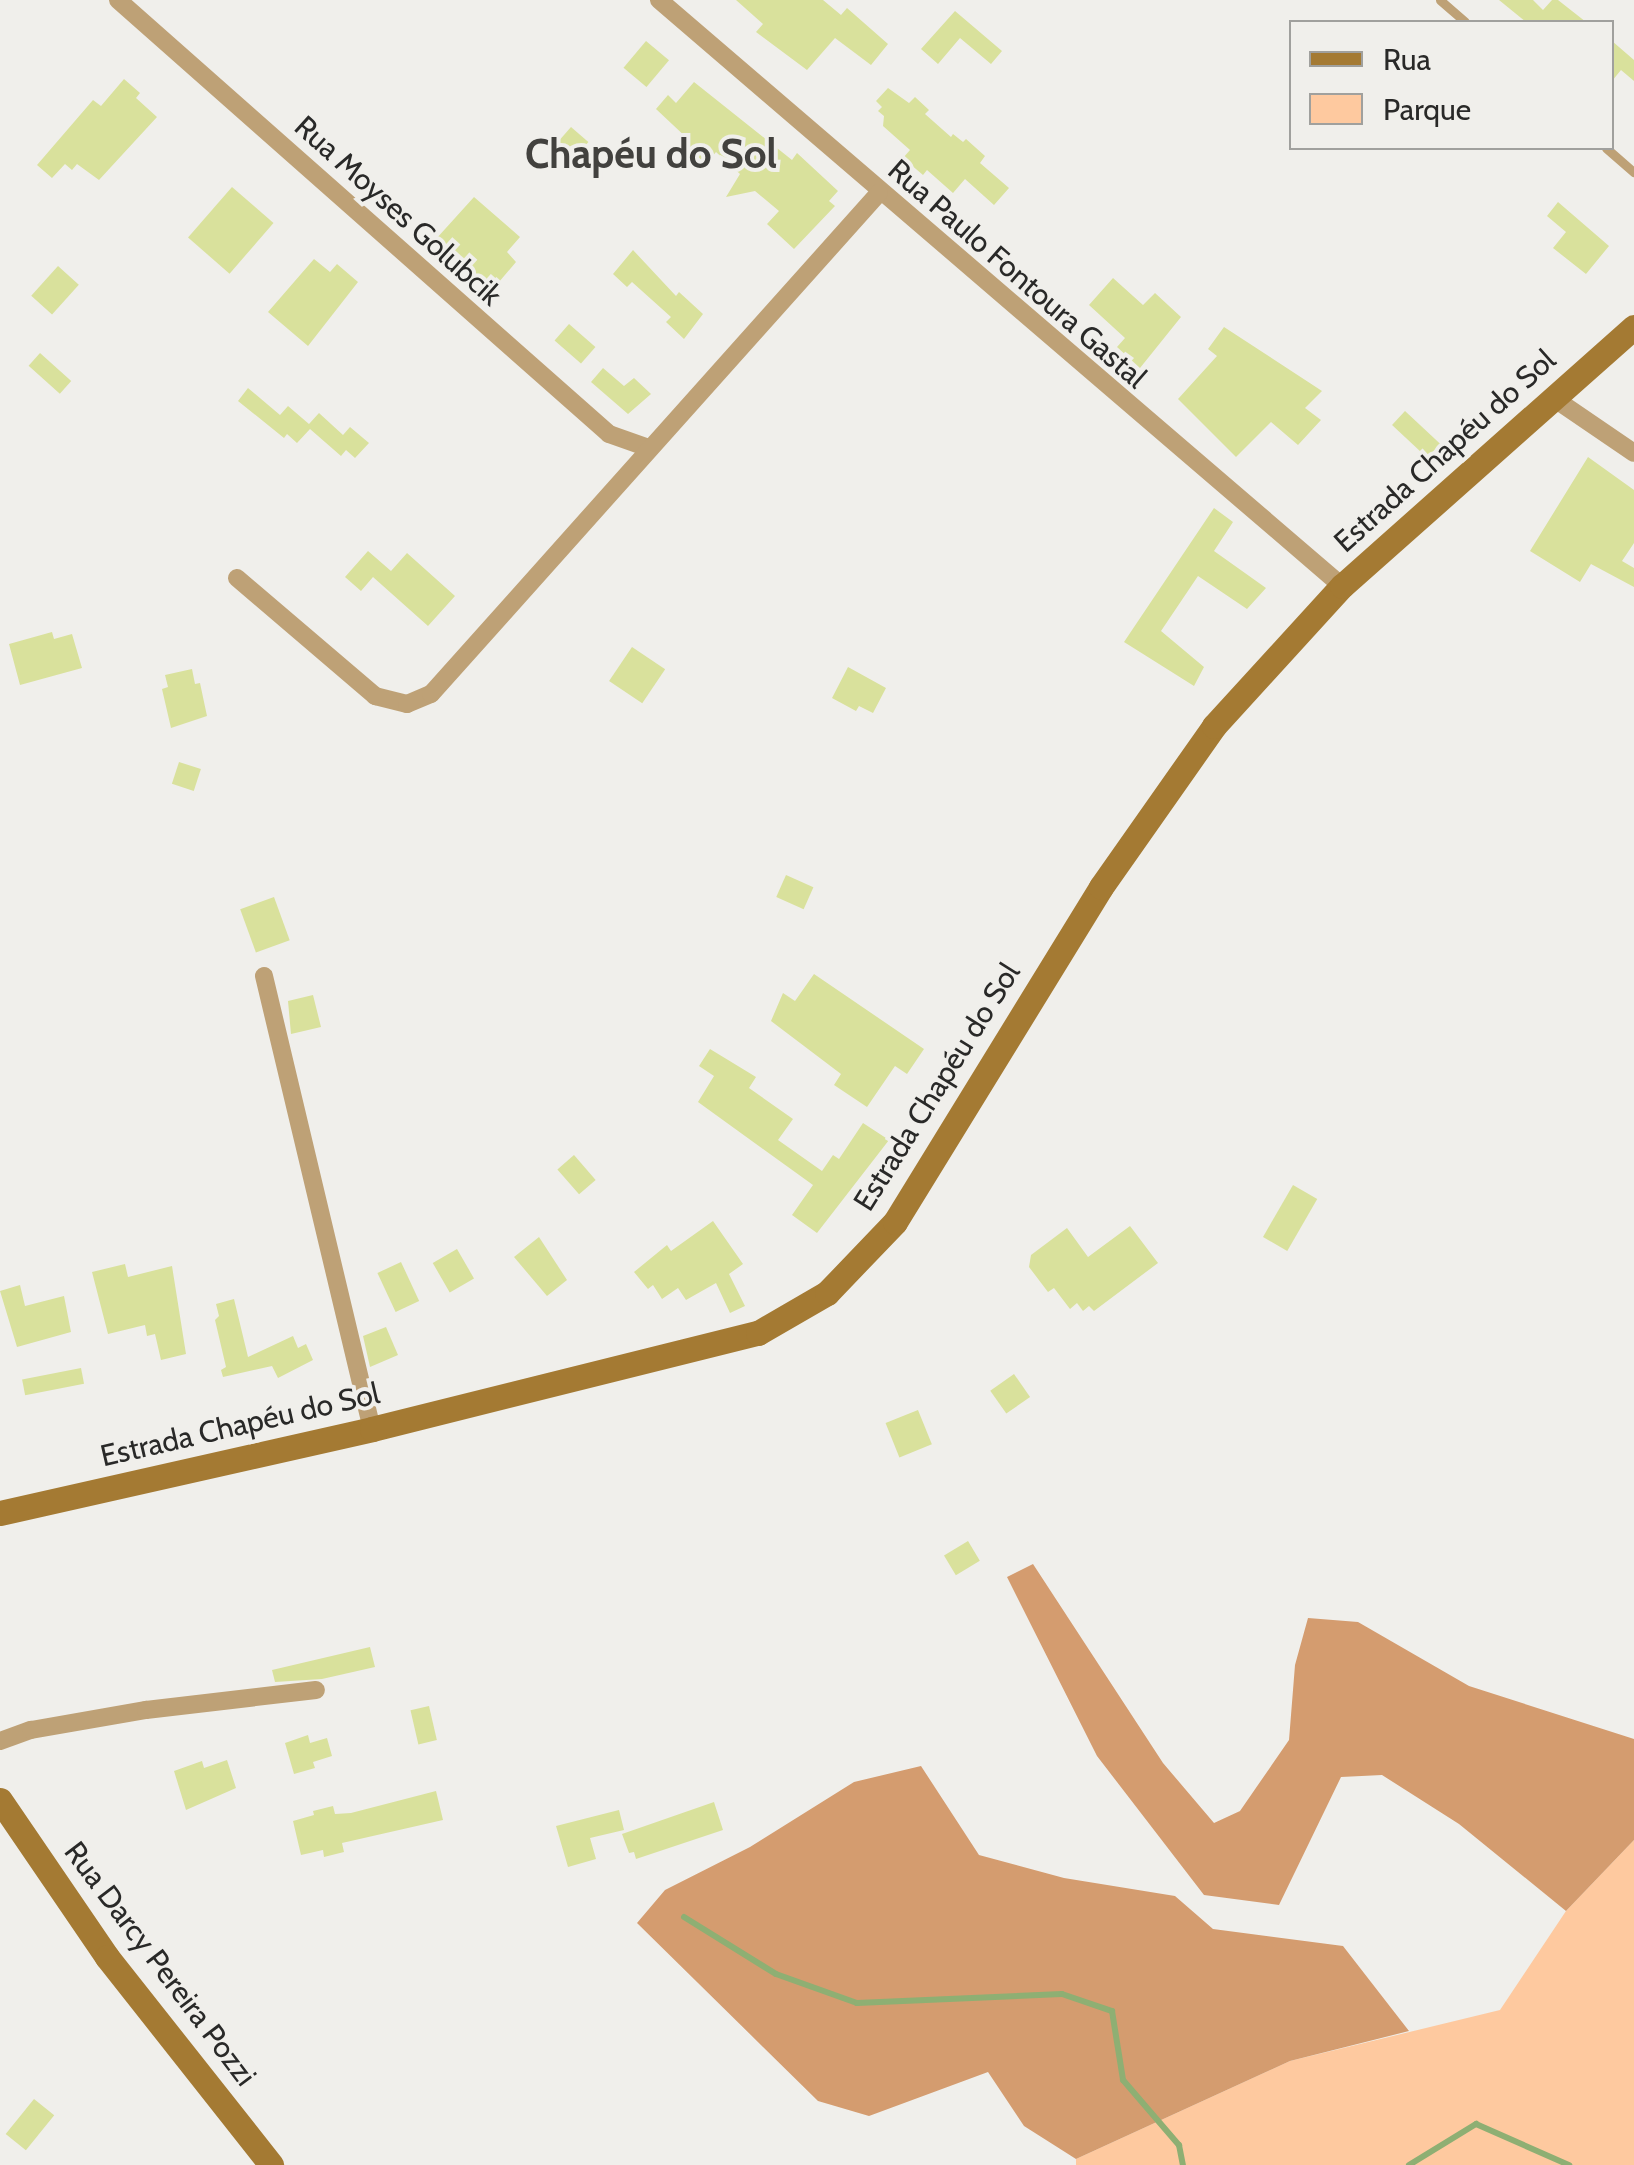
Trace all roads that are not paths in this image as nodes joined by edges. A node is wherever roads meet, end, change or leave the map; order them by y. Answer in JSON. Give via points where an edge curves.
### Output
{"nodes":[{"id":1,"x":118,"y":0,"type":"edge"},
{"id":2,"x":659,"y":0,"type":"edge"},
{"id":3,"x":1440,"y":0,"type":"edge"},
{"id":4,"x":1463,"y":20,"type":"edge"},
{"id":5,"x":1608,"y":150,"type":"edge"},
{"id":6,"x":1634,"y":172,"type":"edge"},
{"id":7,"x":880,"y":193,"type":"junction"},
{"id":8,"x":1634,"y":327,"type":"edge"},
{"id":9,"x":1552,"y":397,"type":"junction"},
{"id":10,"x":649,"y":448,"type":"junction"},
{"id":11,"x":1634,"y":454,"type":"edge"},
{"id":12,"x":237,"y":578,"type":"dead end"},
{"id":13,"x":1342,"y":586,"type":"junction"},
{"id":14,"x":264,"y":976,"type":"dead end"},
{"id":15,"x":372,"y":1429,"type":"junction"},
{"id":16,"x":0,"y":1514,"type":"edge"},
{"id":17,"x":316,"y":1690,"type":"dead end"},
{"id":18,"x":0,"y":1741,"type":"edge"},
{"id":19,"x":0,"y":1800,"type":"edge"},
{"id":20,"x":270,"y":2165,"type":"edge"}],
"edges":[{"from":1,"to":10,"type":"street","name":"Rua Moyses Golubcik","via":[[609,434]]},
{"from":2,"to":7,"type":"street","name":"Rua Paulo Fontoura Gastal"},
{"from":3,"to":4,"type":"lane"},
{"from":5,"to":6,"type":"lane"},
{"from":7,"to":10,"type":"street"},
{"from":7,"to":13,"type":"street","name":"Rua Paulo Fontoura Gastal"},
{"from":8,"to":9,"type":"main road","name":"Estrada Chapéu do Sol"},
{"from":9,"to":11,"type":"street"},
{"from":9,"to":13,"type":"main road","name":"Estrada Chapéu do Sol"},
{"from":10,"to":12,"type":"street","via":[[431,694],[406,704],[375,696]]},
{"from":13,"to":15,"type":"main road","name":"Estrada Chapéu do Sol","via":[[1214,726],[1101,887],[895,1222],[827,1294],[758,1334]]},
{"from":14,"to":15,"type":"street"},
{"from":15,"to":16,"type":"main road","name":"Estrada Chapéu do Sol"},
{"from":17,"to":18,"type":"street","via":[[146,1710]]},
{"from":19,"to":20,"type":"main road","name":"Rua Darcy Pereira Pozzi","via":[[108,1958]]}]}
